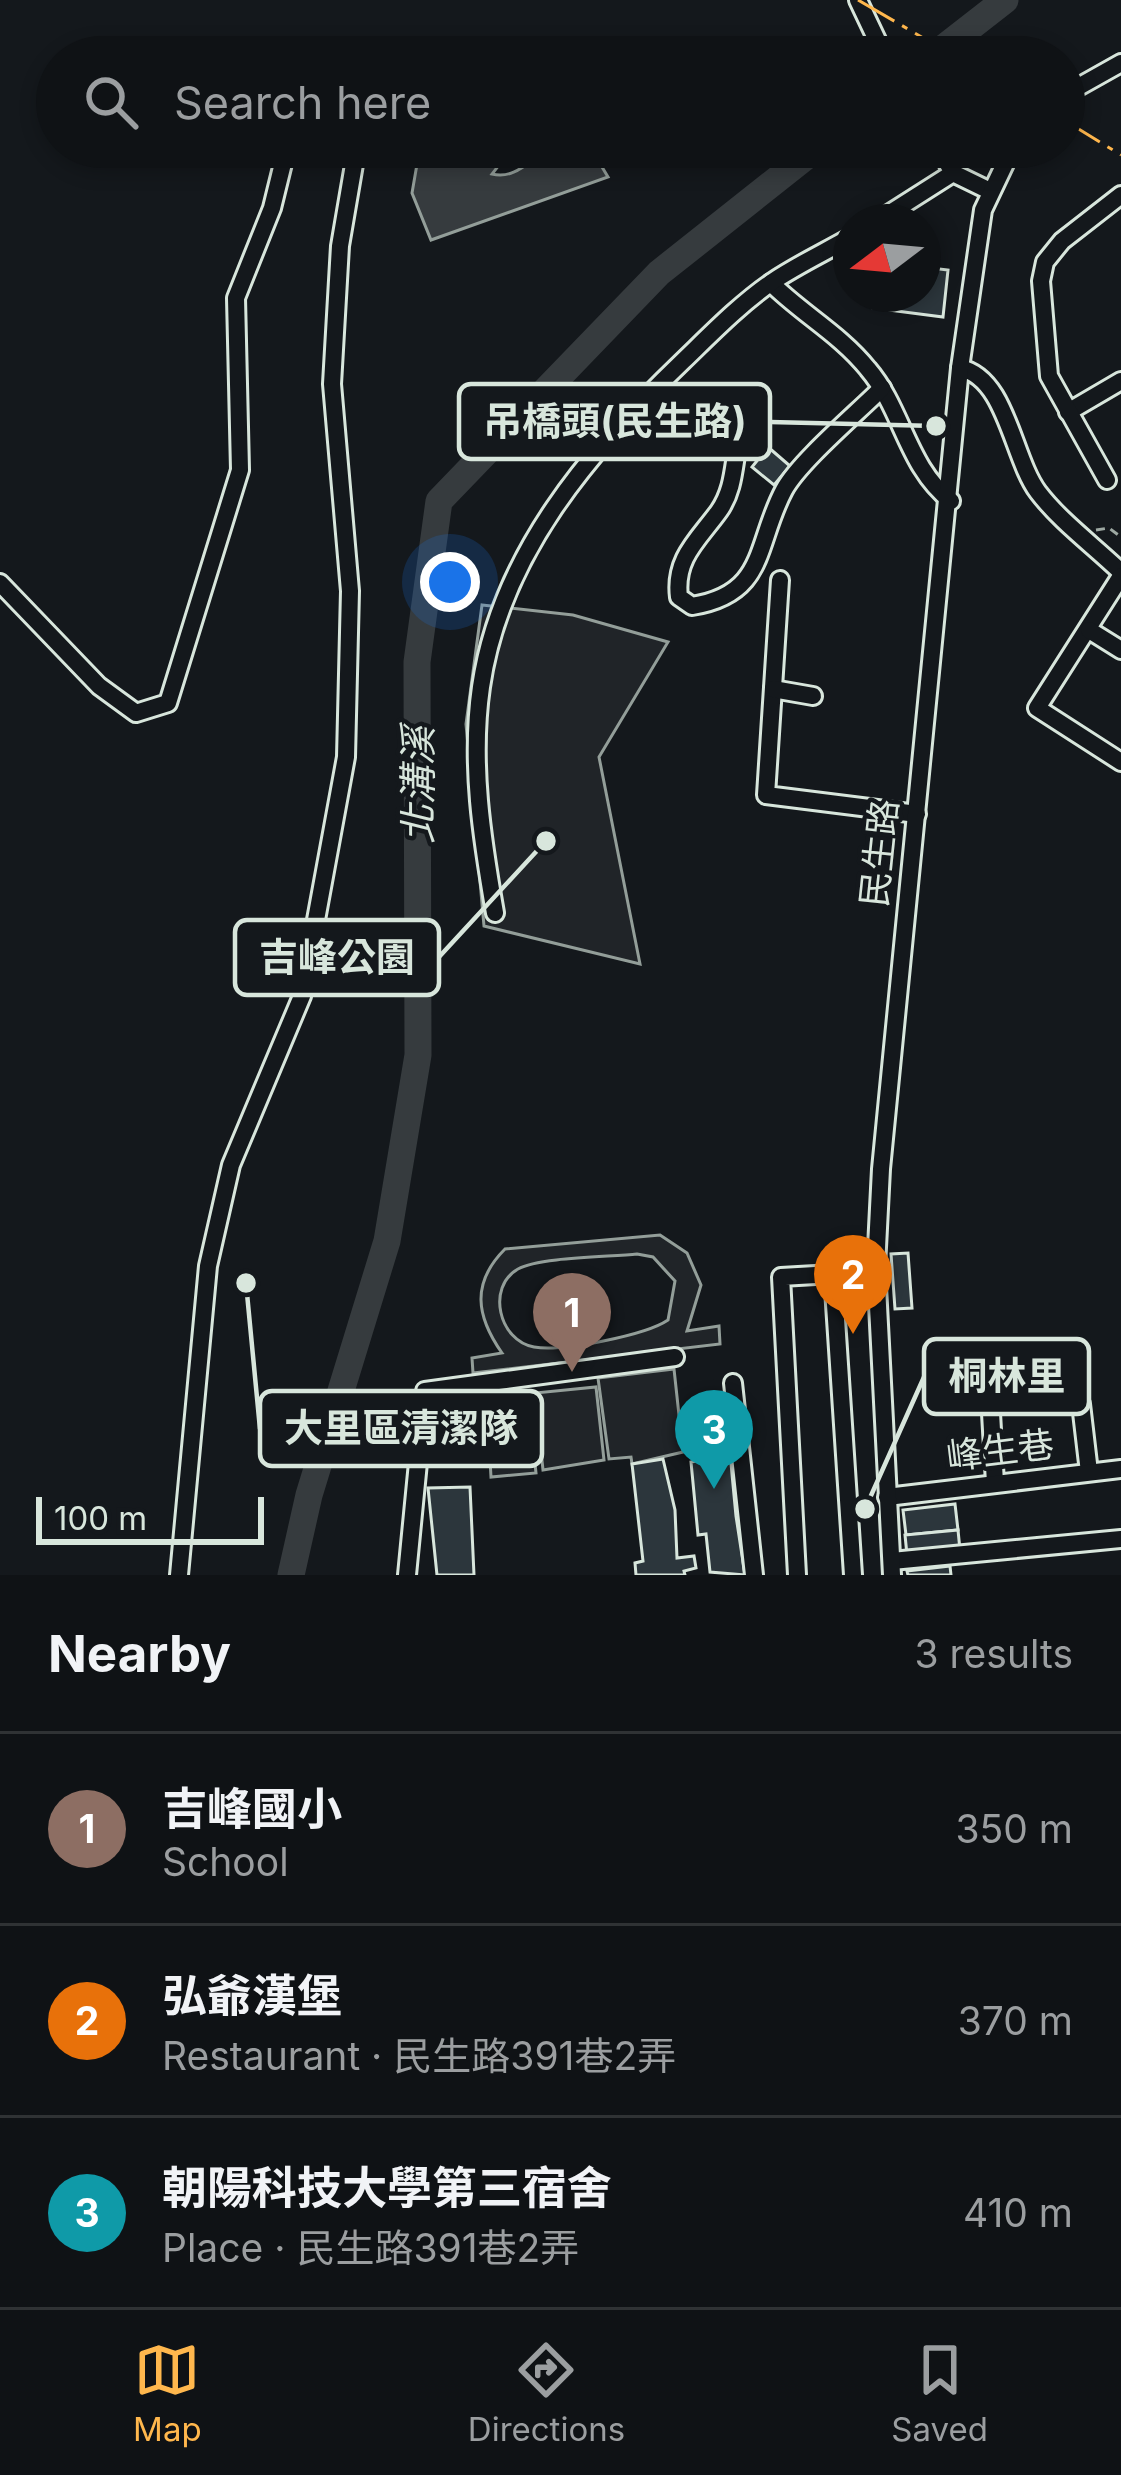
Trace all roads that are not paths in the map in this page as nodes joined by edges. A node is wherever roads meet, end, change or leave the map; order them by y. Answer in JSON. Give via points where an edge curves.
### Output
{"nodes":[{"id":1,"x":858,"y":0,"type":"edge"},
{"id":2,"x":874,"y":36,"type":"edge"},
{"id":3,"x":1121,"y":63,"type":"edge"},
{"id":4,"x":1085,"y":83,"type":"edge"},
{"id":5,"x":282,"y":168,"type":"edge"},
{"id":6,"x":354,"y":168,"type":"edge"},
{"id":7,"x":950,"y":168,"type":"edge"},
{"id":8,"x":1002,"y":168,"type":"edge"},
{"id":9,"x":953,"y":173,"type":"junction"},
{"id":10,"x":990,"y":191,"type":"junction"},
{"id":11,"x":1121,"y":195,"type":"edge"},
{"id":12,"x":904,"y":204,"type":"edge"},
{"id":13,"x":833,"y":247,"type":"edge"},
{"id":14,"x":771,"y":283,"type":"junction"},
{"id":15,"x":960,"y":368,"type":"junction"},
{"id":16,"x":1121,"y":381,"type":"edge"},
{"id":17,"x":882,"y":388,"type":"junction"},
{"id":18,"x":1068,"y":412,"type":"junction"},
{"id":19,"x":736,"y":455,"type":"dead end"},
{"id":20,"x":1107,"y":480,"type":"dead end"},
{"id":21,"x":951,"y":501,"type":"junction"},
{"id":22,"x":1121,"y":574,"type":"edge"},
{"id":23,"x":780,"y":580,"type":"dead end"},
{"id":24,"x":0,"y":583,"type":"edge"},
{"id":25,"x":1089,"y":630,"type":"junction"},
{"id":26,"x":1121,"y":650,"type":"edge"},
{"id":27,"x":773,"y":689,"type":"junction"},
{"id":28,"x":813,"y":696,"type":"dead end"},
{"id":29,"x":1121,"y":762,"type":"edge"},
{"id":30,"x":917,"y":814,"type":"junction"},
{"id":31,"x":495,"y":914,"type":"dead end"},
{"id":32,"x":675,"y":1358,"type":"dead end"},
{"id":33,"x":733,"y":1383,"type":"dead end"},
{"id":34,"x":1081,"y":1404,"type":"dead end"},
{"id":35,"x":991,"y":1413,"type":"dead end"},
{"id":36,"x":1121,"y":1469,"type":"edge"},
{"id":37,"x":1089,"y":1472,"type":"junction"},
{"id":38,"x":995,"y":1483,"type":"junction"},
{"id":39,"x":887,"y":1497,"type":"junction"},
{"id":40,"x":1121,"y":1539,"type":"edge"},
{"id":41,"x":892,"y":1568,"type":"edge"},
{"id":42,"x":178,"y":1575,"type":"edge"},
{"id":43,"x":407,"y":1575,"type":"edge"},
{"id":44,"x":754,"y":1575,"type":"edge"},
{"id":45,"x":796,"y":1575,"type":"edge"},
{"id":46,"x":853,"y":1575,"type":"edge"}],
"edges":[{"from":1,"to":2,"type":"street"},
{"from":3,"to":4,"type":"street"},
{"from":5,"to":24,"type":"street","via":[[236,298],[240,470],[168,704],[136,713],[99,686]]},
{"from":6,"to":42,"type":"street","via":[[340,246],[332,384],[350,591],[346,757],[302,996],[231,1165],[208,1266]]},
{"from":7,"to":9,"type":"street"},
{"from":8,"to":10,"type":"street","name":"民生路"},
{"from":9,"to":10,"type":"street"},
{"from":9,"to":12,"type":"street"},
{"from":10,"to":15,"type":"street","name":"民生路"},
{"from":11,"to":18,"type":"street","via":[[1045,262],[1042,332],[1049,376]]},
{"from":13,"to":14,"type":"street"},
{"from":14,"to":17,"type":"street","via":[[839,336]]},
{"from":14,"to":31,"type":"street","via":[[628,414],[551,507],[493,627],[476,746]]},
{"from":15,"to":21,"type":"street","name":"民生路"},
{"from":15,"to":22,"type":"street","via":[[991,387],[1038,492]]},
{"from":16,"to":18,"type":"street"},
{"from":17,"to":19,"type":"street","via":[[784,489],[752,573],[729,597],[692,606],[677,583],[691,541],[731,489]]},
{"from":17,"to":21,"type":"street","via":[[927,483]]},
{"from":18,"to":20,"type":"street"},
{"from":21,"to":30,"type":"street","name":"民生路"},
{"from":22,"to":25,"type":"street"},
{"from":23,"to":27,"type":"street"},
{"from":25,"to":26,"type":"street"},
{"from":25,"to":29,"type":"street","via":[[1037,708]]},
{"from":27,"to":28,"type":"street"},
{"from":27,"to":30,"type":"street","via":[[766,796]]},
{"from":30,"to":39,"type":"street","name":"民生路","via":[[876,1268]]},
{"from":32,"to":43,"type":"street","via":[[425,1391]]},
{"from":33,"to":44,"type":"street"},
{"from":34,"to":37,"type":"street"},
{"from":35,"to":38,"type":"street"},
{"from":36,"to":37,"type":"street","name":"峰生巷"},
{"from":37,"to":38,"type":"street","name":"峰生巷"},
{"from":38,"to":39,"type":"street","name":"峰生巷"},
{"from":39,"to":41,"type":"street","name":"民生路"},
{"from":40,"to":41,"type":"street"},
{"from":45,"to":46,"type":"street","via":[[781,1277],[833,1274]]}]}
